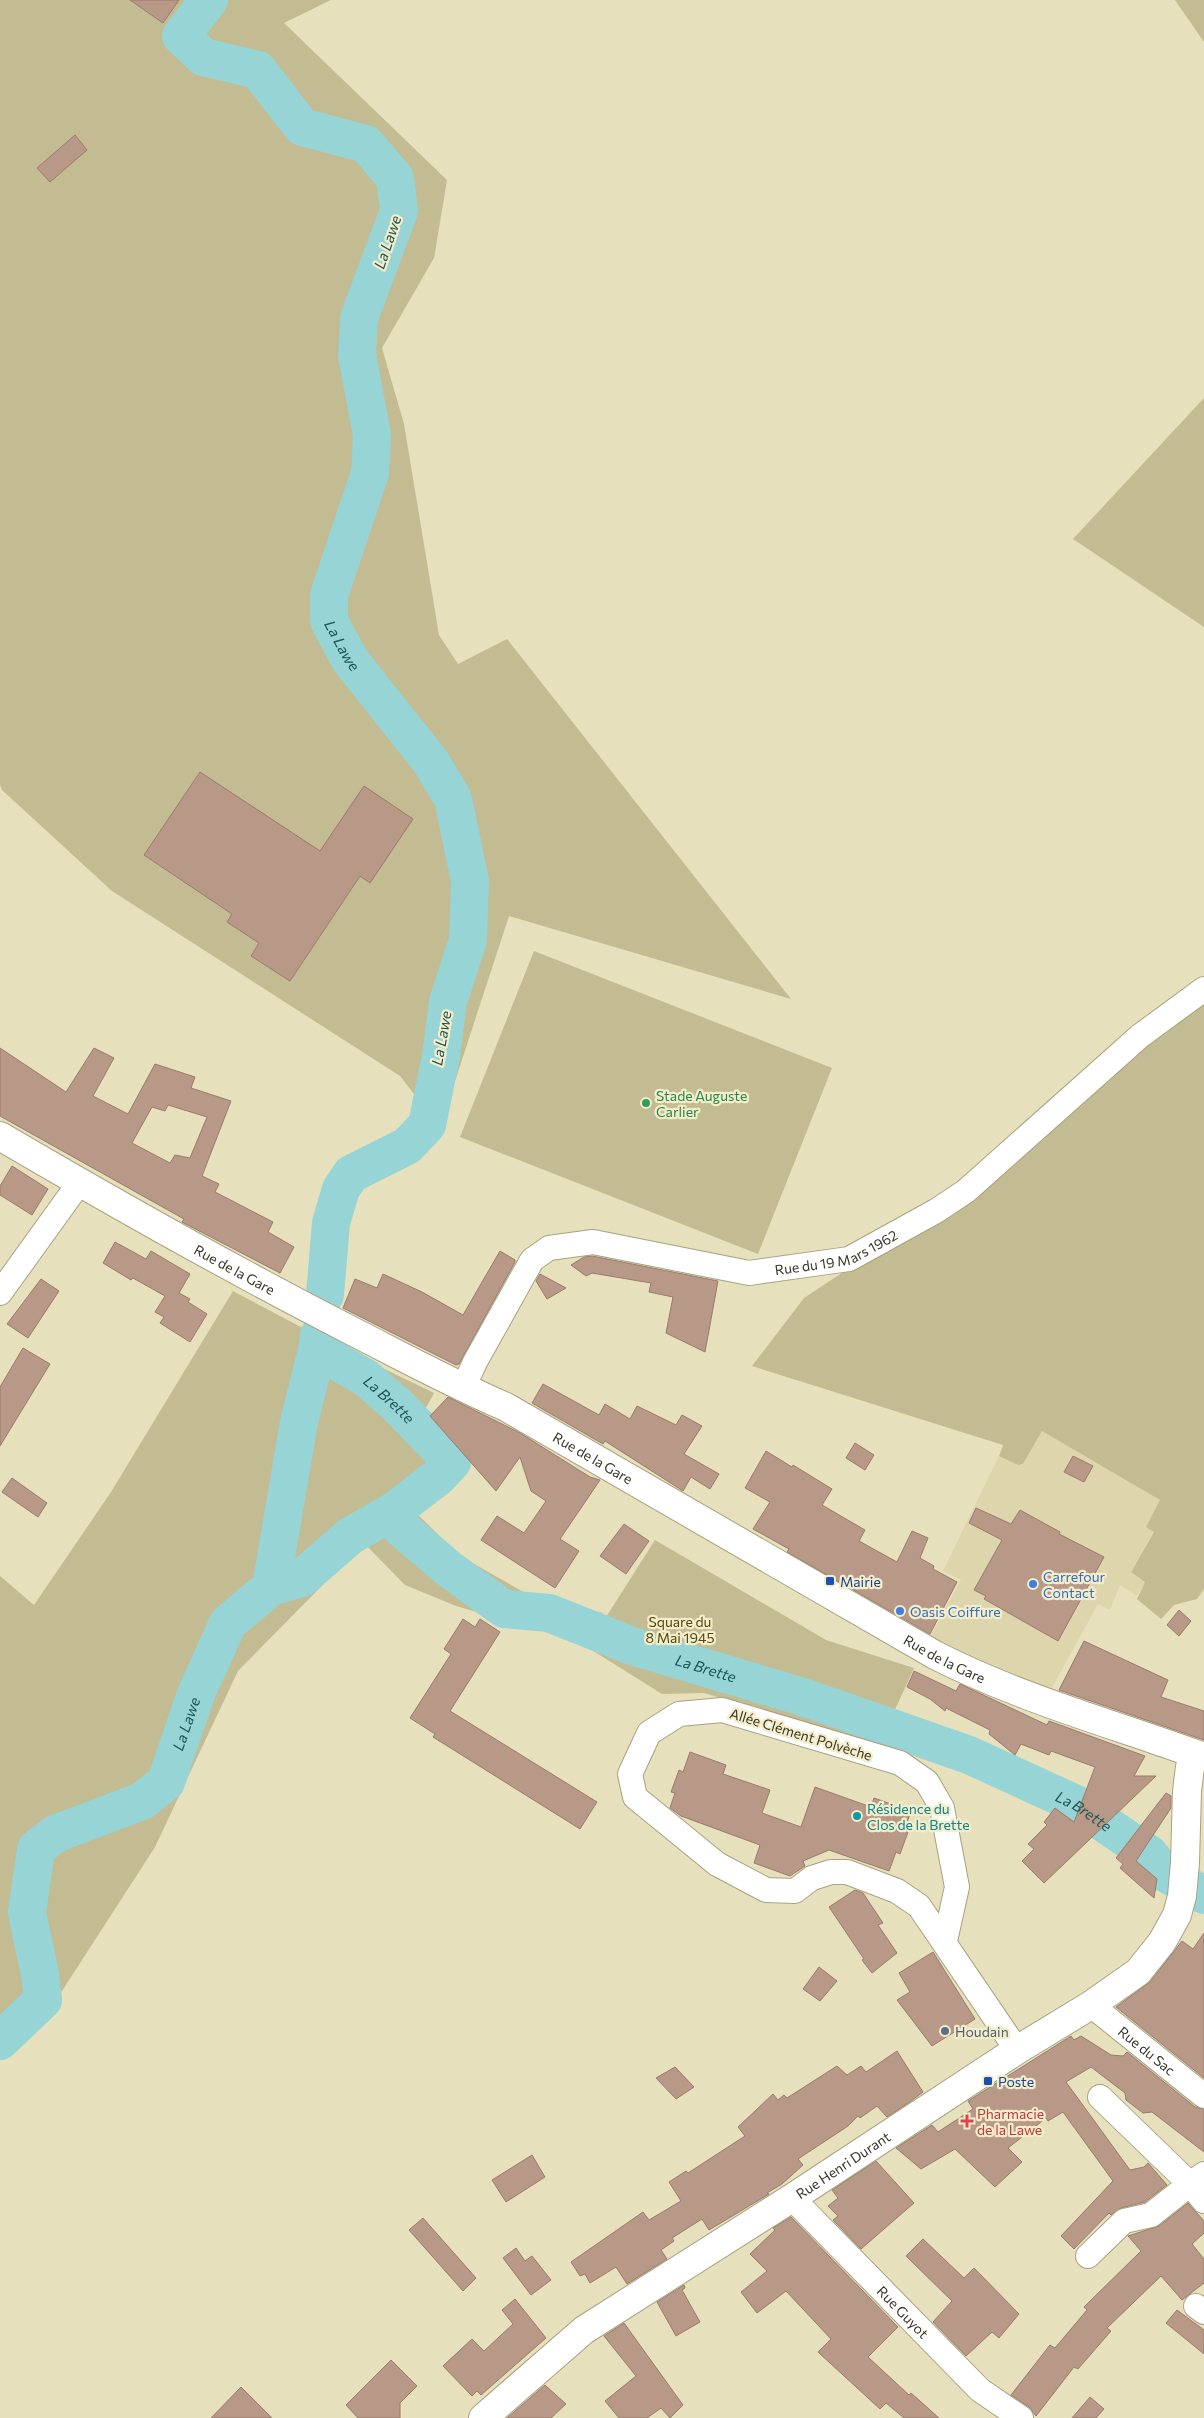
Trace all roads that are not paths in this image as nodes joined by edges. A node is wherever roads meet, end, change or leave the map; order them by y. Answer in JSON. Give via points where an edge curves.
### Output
{"nodes":[{"id":1,"x":1204,"y":989,"type":"edge"},
{"id":2,"x":0,"y":1136,"type":"edge"},
{"id":3,"x":80,"y":1182,"type":"junction"},
{"id":4,"x":0,"y":1293,"type":"edge"},
{"id":5,"x":463,"y":1388,"type":"junction"},
{"id":6,"x":1201,"y":1756,"type":"edge"},
{"id":7,"x":945,"y":1941,"type":"junction"},
{"id":8,"x":1090,"y":2005,"type":"junction"},
{"id":9,"x":1017,"y":2050,"type":"junction"},
{"id":10,"x":1204,"y":2096,"type":"edge"},
{"id":11,"x":1100,"y":2097,"type":"dead end"},
{"id":12,"x":1199,"y":2186,"type":"edge"},
{"id":13,"x":792,"y":2198,"type":"junction"},
{"id":14,"x":1088,"y":2256,"type":"dead end"},
{"id":15,"x":483,"y":2418,"type":"edge"},
{"id":16,"x":1021,"y":2418,"type":"edge"}],
"edges":[{"from":1,"to":5,"type":"street","name":"Rue du 19 Mars 1962","via":[[1140,1036],[966,1192],[849,1259],[749,1274],[593,1242],[549,1248],[532,1260]]},
{"from":2,"to":3,"type":"main road","name":"Rue de la Gare"},
{"from":3,"to":4,"type":"street"},
{"from":3,"to":5,"type":"main road","name":"Rue de la Gare","via":[[262,1284]]},
{"from":5,"to":6,"type":"main road","name":"Rue de la Gare","via":[[506,1407],[824,1593],[961,1668],[1040,1701]]},
{"from":6,"to":8,"type":"main road","name":"Rue Henri Durant","via":[[1190,1768],[1183,1885],[1176,1915],[1162,1942],[1138,1972]]},
{"from":7,"to":7,"type":"street","name":"Allée Clément Polvèche","via":[[958,1887],[942,1808],[926,1782],[900,1763],[722,1710],[679,1714],[648,1733],[630,1774],[635,1796],[717,1864],[766,1890],[795,1891],[812,1878],[831,1872],[847,1872],[897,1891],[919,1906]]},
{"from":7,"to":9,"type":"street","name":"Allée Clément Polvèche"},
{"from":8,"to":9,"type":"main road","name":"Rue Henri Durant"},
{"from":8,"to":10,"type":"street","name":"Rue du Sac"},
{"from":9,"to":13,"type":"main road","name":"Rue Henri Durant"},
{"from":11,"to":12,"type":"street"},
{"from":12,"to":14,"type":"street","via":[[1151,2215],[1124,2221]]},
{"from":13,"to":15,"type":"main road","name":"Rue Henri Durant","via":[[584,2330]]},
{"from":13,"to":16,"type":"street","name":"Rue Guyot","via":[[980,2390]]}]}
